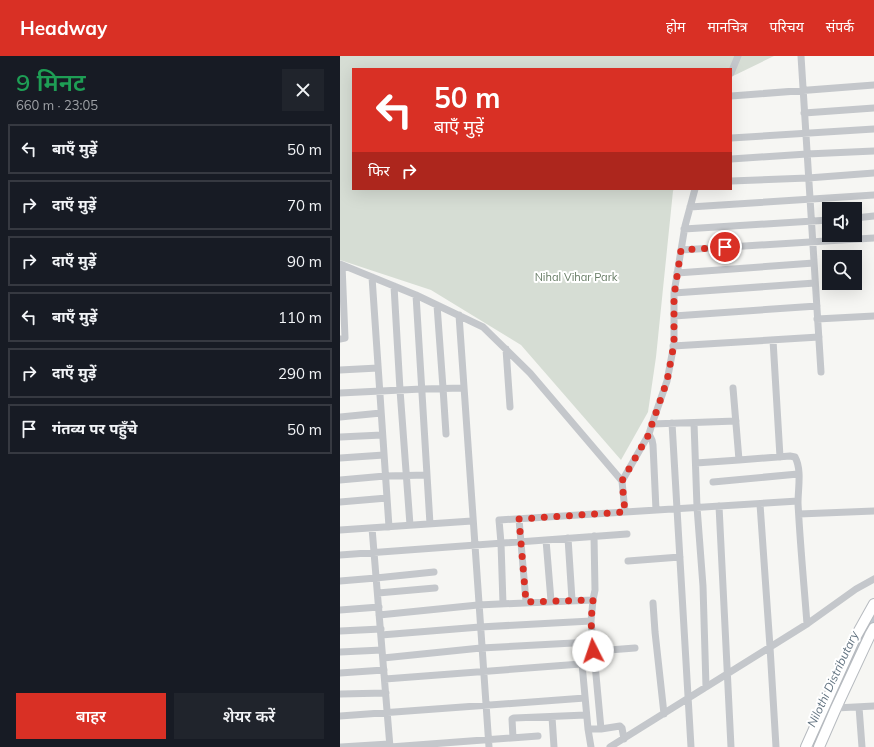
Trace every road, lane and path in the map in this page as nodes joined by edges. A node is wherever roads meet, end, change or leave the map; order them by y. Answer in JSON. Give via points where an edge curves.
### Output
{"nodes":[{"id":1,"x":738,"y":56,"type":"edge"},
{"id":2,"x":801,"y":56,"type":"edge"},
{"id":3,"x":732,"y":71,"type":"edge"},
{"id":4,"x":874,"y":85,"type":"edge"},
{"id":5,"x":803,"y":91,"type":"junction"},
{"id":6,"x":732,"y":96,"type":"edge"},
{"id":7,"x":874,"y":108,"type":"edge"},
{"id":8,"x":804,"y":113,"type":"junction"},
{"id":9,"x":874,"y":129,"type":"edge"},
{"id":10,"x":806,"y":133,"type":"junction"},
{"id":11,"x":732,"y":138,"type":"edge"},
{"id":12,"x":874,"y":151,"type":"edge"},
{"id":13,"x":807,"y":154,"type":"junction"},
{"id":14,"x":732,"y":159,"type":"edge"},
{"id":15,"x":874,"y":173,"type":"edge"},
{"id":16,"x":808,"y":178,"type":"junction"},
{"id":17,"x":732,"y":181,"type":"edge"},
{"id":18,"x":695,"y":190,"type":"edge"},
{"id":19,"x":874,"y":195,"type":"edge"},
{"id":20,"x":810,"y":199,"type":"junction"},
{"id":21,"x":690,"y":207,"type":"junction"},
{"id":22,"x":874,"y":216,"type":"edge"},
{"id":23,"x":862,"y":217,"type":"edge"},
{"id":24,"x":822,"y":220,"type":"edge"},
{"id":25,"x":811,"y":221,"type":"junction"},
{"id":26,"x":684,"y":229,"type":"junction"},
{"id":27,"x":874,"y":238,"type":"edge"},
{"id":28,"x":812,"y":241,"type":"junction"},
{"id":29,"x":681,"y":250,"type":"junction"},
{"id":30,"x":814,"y":263,"type":"junction"},
{"id":31,"x":341,"y":264,"type":"edge"},
{"id":32,"x":678,"y":273,"type":"junction"},
{"id":33,"x":372,"y":277,"type":"junction"},
{"id":34,"x":815,"y":283,"type":"junction"},
{"id":35,"x":394,"y":286,"type":"junction"},
{"id":36,"x":674,"y":293,"type":"junction"},
{"id":37,"x":416,"y":294,"type":"junction"},
{"id":38,"x":437,"y":305,"type":"junction"},
{"id":39,"x":816,"y":306,"type":"junction"},
{"id":40,"x":459,"y":315,"type":"junction"},
{"id":41,"x":674,"y":316,"type":"junction"},
{"id":42,"x":874,"y":316,"type":"edge"},
{"id":43,"x":817,"y":319,"type":"junction"},
{"id":44,"x":818,"y":337,"type":"junction"},
{"id":45,"x":340,"y":339,"type":"edge"},
{"id":46,"x":773,"y":340,"type":"junction"},
{"id":47,"x":674,"y":346,"type":"junction"},
{"id":48,"x":506,"y":349,"type":"junction"},
{"id":49,"x":378,"y":368,"type":"junction"},
{"id":50,"x":340,"y":370,"type":"edge"},
{"id":51,"x":821,"y":372,"type":"dead end"},
{"id":52,"x":443,"y":388,"type":"junction"},
{"id":53,"x":464,"y":388,"type":"junction"},
{"id":54,"x":733,"y":388,"type":"dead end"},
{"id":55,"x":422,"y":389,"type":"junction"},
{"id":56,"x":400,"y":390,"type":"junction"},
{"id":57,"x":379,"y":391,"type":"junction"},
{"id":58,"x":340,"y":393,"type":"edge"},
{"id":59,"x":510,"y":407,"type":"dead end"},
{"id":60,"x":381,"y":414,"type":"junction"},
{"id":61,"x":340,"y":417,"type":"edge"},
{"id":62,"x":736,"y":421,"type":"junction"},
{"id":63,"x":672,"y":423,"type":"junction"},
{"id":64,"x":694,"y":423,"type":"junction"},
{"id":65,"x":652,"y":424,"type":"junction"},
{"id":66,"x":382,"y":434,"type":"junction"},
{"id":67,"x":446,"y":434,"type":"dead end"},
{"id":68,"x":649,"y":434,"type":"junction"},
{"id":69,"x":340,"y":437,"type":"edge"},
{"id":70,"x":384,"y":455,"type":"junction"},
{"id":71,"x":780,"y":457,"type":"junction"},
{"id":72,"x":340,"y":458,"type":"edge"},
{"id":73,"x":739,"y":460,"type":"junction"},
{"id":74,"x":696,"y":464,"type":"junction"},
{"id":75,"x":798,"y":474,"type":"junction"},
{"id":76,"x":407,"y":475,"type":"junction"},
{"id":77,"x":427,"y":475,"type":"junction"},
{"id":78,"x":386,"y":476,"type":"junction"},
{"id":79,"x":340,"y":480,"type":"edge"},
{"id":80,"x":622,"y":481,"type":"junction"},
{"id":81,"x":713,"y":482,"type":"dead end"},
{"id":82,"x":387,"y":498,"type":"junction"},
{"id":83,"x":798,"y":501,"type":"junction"},
{"id":84,"x":340,"y":502,"type":"edge"},
{"id":85,"x":760,"y":504,"type":"junction"},
{"id":86,"x":719,"y":506,"type":"junction"},
{"id":87,"x":697,"y":508,"type":"junction"},
{"id":88,"x":677,"y":509,"type":"junction"},
{"id":89,"x":656,"y":510,"type":"junction"},
{"id":90,"x":874,"y":511,"type":"edge"},
{"id":91,"x":625,"y":512,"type":"junction"},
{"id":92,"x":799,"y":514,"type":"junction"},
{"id":93,"x":519,"y":519,"type":"junction"},
{"id":94,"x":472,"y":521,"type":"junction"},
{"id":95,"x":430,"y":524,"type":"junction"},
{"id":96,"x":410,"y":526,"type":"junction"},
{"id":97,"x":389,"y":527,"type":"junction"},
{"id":98,"x":372,"y":528,"type":"junction"},
{"id":99,"x":340,"y":530,"type":"edge"},
{"id":100,"x":627,"y":534,"type":"dead end"},
{"id":101,"x":594,"y":536,"type":"junction"},
{"id":102,"x":568,"y":538,"type":"junction"},
{"id":103,"x":546,"y":540,"type":"junction"},
{"id":104,"x":520,"y":541,"type":"junction"},
{"id":105,"x":501,"y":543,"type":"junction"},
{"id":106,"x":474,"y":544,"type":"junction"},
{"id":107,"x":374,"y":553,"type":"junction"},
{"id":108,"x":340,"y":555,"type":"edge"},
{"id":109,"x":680,"y":558,"type":"junction"},
{"id":110,"x":628,"y":560,"type":"dead end"},
{"id":111,"x":434,"y":572,"type":"dead end"},
{"id":112,"x":376,"y":578,"type":"junction"},
{"id":113,"x":874,"y":579,"type":"edge"},
{"id":114,"x":340,"y":581,"type":"edge"},
{"id":115,"x":435,"y":588,"type":"dead end"},
{"id":116,"x":378,"y":593,"type":"junction"},
{"id":117,"x":572,"y":600,"type":"junction"},
{"id":118,"x":593,"y":600,"type":"junction"},
{"id":119,"x":551,"y":601,"type":"junction"},
{"id":120,"x":526,"y":602,"type":"junction"},
{"id":121,"x":653,"y":603,"type":"dead end"},
{"id":122,"x":503,"y":604,"type":"junction"},
{"id":123,"x":874,"y":604,"type":"edge"},
{"id":124,"x":478,"y":605,"type":"junction"},
{"id":125,"x":340,"y":610,"type":"edge"},
{"id":126,"x":379,"y":611,"type":"junction"},
{"id":127,"x":591,"y":621,"type":"junction"},
{"id":128,"x":807,"y":624,"type":"junction"},
{"id":129,"x":480,"y":627,"type":"junction"},
{"id":130,"x":874,"y":628,"type":"edge"},
{"id":131,"x":340,"y":631,"type":"edge"},
{"id":132,"x":381,"y":632,"type":"junction"},
{"id":133,"x":592,"y":642,"type":"junction"},
{"id":134,"x":770,"y":647,"type":"junction"},
{"id":135,"x":481,"y":648,"type":"junction"},
{"id":136,"x":635,"y":648,"type":"dead end"},
{"id":137,"x":593,"y":651,"type":"junction"},
{"id":138,"x":340,"y":652,"type":"edge"},
{"id":139,"x":383,"y":654,"type":"junction"},
{"id":140,"x":581,"y":664,"type":"junction"},
{"id":141,"x":384,"y":670,"type":"junction"},
{"id":142,"x":483,"y":672,"type":"junction"},
{"id":143,"x":340,"y":673,"type":"edge"},
{"id":144,"x":727,"y":674,"type":"junction"},
{"id":145,"x":385,"y":679,"type":"junction"},
{"id":146,"x":706,"y":687,"type":"junction"},
{"id":147,"x":386,"y":692,"type":"junction"},
{"id":148,"x":340,"y":694,"type":"edge"},
{"id":149,"x":585,"y":698,"type":"junction"},
{"id":150,"x":688,"y":699,"type":"junction"},
{"id":151,"x":486,"y":705,"type":"junction"},
{"id":152,"x":874,"y":706,"type":"edge"},
{"id":153,"x":859,"y":707,"type":"junction"},
{"id":154,"x":836,"y":708,"type":"junction"},
{"id":155,"x":388,"y":713,"type":"junction"},
{"id":156,"x":586,"y":714,"type":"junction"},
{"id":157,"x":664,"y":714,"type":"junction"},
{"id":158,"x":340,"y":716,"type":"edge"},
{"id":159,"x":552,"y":717,"type":"junction"},
{"id":160,"x":600,"y":728,"type":"junction"},
{"id":161,"x":588,"y":729,"type":"junction"},
{"id":162,"x":538,"y":736,"type":"dead end"},
{"id":163,"x":513,"y":738,"type":"junction"},
{"id":164,"x":624,"y":739,"type":"junction"},
{"id":165,"x":488,"y":743,"type":"edge"},
{"id":166,"x":358,"y":746,"type":"edge"},
{"id":167,"x":390,"y":746,"type":"edge"},
{"id":168,"x":341,"y":747,"type":"edge"},
{"id":169,"x":554,"y":747,"type":"edge"},
{"id":170,"x":591,"y":747,"type":"edge"},
{"id":171,"x":610,"y":747,"type":"edge"},
{"id":172,"x":691,"y":747,"type":"edge"},
{"id":173,"x":731,"y":747,"type":"edge"},
{"id":174,"x":776,"y":747,"type":"edge"},
{"id":175,"x":806,"y":747,"type":"edge"},
{"id":176,"x":819,"y":747,"type":"edge"},
{"id":177,"x":862,"y":747,"type":"edge"}],
"edges":[{"from":1,"to":3,"type":"street"},
{"from":2,"to":5,"type":"street"},
{"from":4,"to":5,"type":"street"},
{"from":5,"to":6,"type":"street"},
{"from":5,"to":8,"type":"street"},
{"from":7,"to":8,"type":"street"},
{"from":8,"to":10,"type":"street"},
{"from":9,"to":10,"type":"street"},
{"from":10,"to":11,"type":"street"},
{"from":10,"to":13,"type":"street"},
{"from":12,"to":13,"type":"street"},
{"from":13,"to":14,"type":"street"},
{"from":13,"to":16,"type":"street"},
{"from":15,"to":16,"type":"street"},
{"from":16,"to":17,"type":"street"},
{"from":16,"to":20,"type":"street"},
{"from":18,"to":21,"type":"street"},
{"from":19,"to":20,"type":"street"},
{"from":20,"to":21,"type":"street"},
{"from":20,"to":25,"type":"street"},
{"from":21,"to":26,"type":"street"},
{"from":22,"to":23,"type":"street"},
{"from":24,"to":25,"type":"street"},
{"from":25,"to":26,"type":"street"},
{"from":25,"to":28,"type":"street"},
{"from":26,"to":29,"type":"street"},
{"from":27,"to":28,"type":"street"},
{"from":28,"to":29,"type":"street"},
{"from":28,"to":30,"type":"street"},
{"from":29,"to":32,"type":"street"},
{"from":30,"to":32,"type":"street"},
{"from":30,"to":34,"type":"street"},
{"from":31,"to":33,"type":"street"},
{"from":31,"to":45,"type":"street","via":[[345,338]]},
{"from":32,"to":36,"type":"street"},
{"from":33,"to":35,"type":"street"},
{"from":33,"to":49,"type":"street"},
{"from":34,"to":36,"type":"street"},
{"from":34,"to":39,"type":"street"},
{"from":35,"to":37,"type":"street"},
{"from":35,"to":56,"type":"street"},
{"from":36,"to":41,"type":"street"},
{"from":37,"to":38,"type":"street"},
{"from":37,"to":55,"type":"street"},
{"from":38,"to":40,"type":"street"},
{"from":38,"to":52,"type":"street"},
{"from":39,"to":41,"type":"street"},
{"from":39,"to":43,"type":"street"},
{"from":40,"to":48,"type":"street","via":[[482,327]]},
{"from":40,"to":53,"type":"street"},
{"from":41,"to":47,"type":"street"},
{"from":42,"to":43,"type":"street"},
{"from":43,"to":44,"type":"street"},
{"from":44,"to":46,"type":"street"},
{"from":44,"to":51,"type":"street"},
{"from":46,"to":47,"type":"street"},
{"from":46,"to":71,"type":"street"},
{"from":47,"to":65,"type":"street","via":[[667,381]]},
{"from":48,"to":59,"type":"street"},
{"from":48,"to":80,"type":"street","via":[[530,373]]},
{"from":49,"to":50,"type":"street"},
{"from":49,"to":57,"type":"street"},
{"from":52,"to":53,"type":"street"},
{"from":52,"to":55,"type":"street"},
{"from":52,"to":67,"type":"street"},
{"from":53,"to":94,"type":"street"},
{"from":54,"to":62,"type":"street"},
{"from":55,"to":56,"type":"street"},
{"from":55,"to":77,"type":"street"},
{"from":56,"to":57,"type":"street"},
{"from":56,"to":76,"type":"street"},
{"from":57,"to":58,"type":"street"},
{"from":57,"to":60,"type":"street"},
{"from":60,"to":61,"type":"street"},
{"from":60,"to":66,"type":"street"},
{"from":62,"to":64,"type":"street"},
{"from":62,"to":73,"type":"street"},
{"from":63,"to":64,"type":"street"},
{"from":63,"to":65,"type":"street"},
{"from":63,"to":88,"type":"street"},
{"from":64,"to":74,"type":"street"},
{"from":65,"to":68,"type":"street"},
{"from":66,"to":69,"type":"street"},
{"from":66,"to":70,"type":"street"},
{"from":68,"to":80,"type":"street"},
{"from":68,"to":89,"type":"street","via":[[653,445]]},
{"from":70,"to":72,"type":"street"},
{"from":70,"to":78,"type":"street"},
{"from":71,"to":73,"type":"street"},
{"from":71,"to":75,"type":"street","via":[[795,457]]},
{"from":73,"to":74,"type":"street"},
{"from":74,"to":87,"type":"street"},
{"from":75,"to":81,"type":"street"},
{"from":75,"to":83,"type":"street"},
{"from":76,"to":77,"type":"street"},
{"from":76,"to":78,"type":"street"},
{"from":76,"to":96,"type":"street"},
{"from":77,"to":95,"type":"street"},
{"from":78,"to":79,"type":"street"},
{"from":78,"to":82,"type":"street"},
{"from":80,"to":91,"type":"street"},
{"from":82,"to":84,"type":"street"},
{"from":82,"to":97,"type":"street"},
{"from":83,"to":85,"type":"street"},
{"from":83,"to":92,"type":"street"},
{"from":85,"to":86,"type":"street"},
{"from":85,"to":134,"type":"street"},
{"from":86,"to":87,"type":"street"},
{"from":86,"to":144,"type":"street"},
{"from":87,"to":88,"type":"street"},
{"from":87,"to":146,"type":"street","via":[[703,586]]},
{"from":88,"to":89,"type":"street"},
{"from":88,"to":109,"type":"street"},
{"from":89,"to":91,"type":"street"},
{"from":90,"to":92,"type":"street"},
{"from":91,"to":93,"type":"street"},
{"from":92,"to":128,"type":"street"},
{"from":93,"to":104,"type":"street"},
{"from":93,"to":105,"type":"street","via":[[499,520]]},
{"from":94,"to":95,"type":"street"},
{"from":94,"to":106,"type":"street"},
{"from":95,"to":96,"type":"street"},
{"from":96,"to":97,"type":"street"},
{"from":97,"to":98,"type":"street"},
{"from":98,"to":99,"type":"street"},
{"from":98,"to":107,"type":"street"},
{"from":100,"to":101,"type":"street"},
{"from":101,"to":102,"type":"street"},
{"from":101,"to":118,"type":"street"},
{"from":102,"to":103,"type":"street"},
{"from":102,"to":117,"type":"street"},
{"from":103,"to":104,"type":"street"},
{"from":103,"to":119,"type":"street"},
{"from":104,"to":105,"type":"street"},
{"from":104,"to":120,"type":"street"},
{"from":105,"to":106,"type":"street"},
{"from":105,"to":122,"type":"street"},
{"from":106,"to":107,"type":"street"},
{"from":106,"to":124,"type":"street"},
{"from":107,"to":108,"type":"street"},
{"from":107,"to":112,"type":"street"},
{"from":109,"to":110,"type":"street"},
{"from":109,"to":150,"type":"street"},
{"from":111,"to":112,"type":"street"},
{"from":112,"to":114,"type":"street"},
{"from":112,"to":116,"type":"street"},
{"from":113,"to":128,"type":"street"},
{"from":115,"to":116,"type":"street"},
{"from":116,"to":126,"type":"street"},
{"from":117,"to":118,"type":"street"},
{"from":117,"to":119,"type":"street"},
{"from":118,"to":127,"type":"street"},
{"from":119,"to":120,"type":"street"},
{"from":120,"to":122,"type":"street"},
{"from":121,"to":157,"type":"street"},
{"from":122,"to":124,"type":"street"},
{"from":123,"to":175,"type":"street","via":[[855,638]]},
{"from":124,"to":126,"type":"street"},
{"from":124,"to":129,"type":"street"},
{"from":125,"to":126,"type":"street"},
{"from":126,"to":132,"type":"street"},
{"from":127,"to":129,"type":"street"},
{"from":127,"to":133,"type":"street"},
{"from":128,"to":134,"type":"street"},
{"from":129,"to":132,"type":"street"},
{"from":129,"to":135,"type":"street"},
{"from":130,"to":154,"type":"street"},
{"from":131,"to":132,"type":"street"},
{"from":132,"to":139,"type":"street"},
{"from":133,"to":135,"type":"street"},
{"from":133,"to":137,"type":"street"},
{"from":134,"to":144,"type":"street"},
{"from":134,"to":174,"type":"street"},
{"from":135,"to":139,"type":"street"},
{"from":135,"to":142,"type":"street"},
{"from":136,"to":137,"type":"street"},
{"from":137,"to":140,"type":"street","via":[[581,653]]},
{"from":137,"to":160,"type":"street"},
{"from":138,"to":139,"type":"street"},
{"from":139,"to":141,"type":"street"},
{"from":140,"to":142,"type":"street"},
{"from":140,"to":149,"type":"street"},
{"from":141,"to":143,"type":"street"},
{"from":141,"to":145,"type":"street"},
{"from":142,"to":145,"type":"street"},
{"from":142,"to":151,"type":"street"},
{"from":144,"to":146,"type":"street"},
{"from":144,"to":173,"type":"street"},
{"from":145,"to":147,"type":"street"},
{"from":146,"to":150,"type":"street"},
{"from":147,"to":148,"type":"street"},
{"from":147,"to":155,"type":"street"},
{"from":149,"to":151,"type":"street"},
{"from":149,"to":156,"type":"street"},
{"from":150,"to":157,"type":"street"},
{"from":150,"to":172,"type":"street"},
{"from":151,"to":155,"type":"street"},
{"from":151,"to":165,"type":"street"},
{"from":152,"to":153,"type":"street"},
{"from":153,"to":154,"type":"street"},
{"from":153,"to":177,"type":"street"},
{"from":154,"to":176,"type":"street"},
{"from":155,"to":158,"type":"street"},
{"from":155,"to":167,"type":"street"},
{"from":156,"to":159,"type":"street"},
{"from":156,"to":161,"type":"street"},
{"from":157,"to":164,"type":"street"},
{"from":159,"to":163,"type":"street","via":[[512,719]]},
{"from":159,"to":169,"type":"street"},
{"from":160,"to":161,"type":"street"},
{"from":160,"to":164,"type":"street","via":[[620,726]]},
{"from":161,"to":170,"type":"street"},
{"from":162,"to":163,"type":"street"},
{"from":163,"to":165,"type":"street"},
{"from":164,"to":171,"type":"street"},
{"from":165,"to":167,"type":"street"},
{"from":166,"to":167,"type":"street"},
{"from":166,"to":168,"type":"street"}]}
